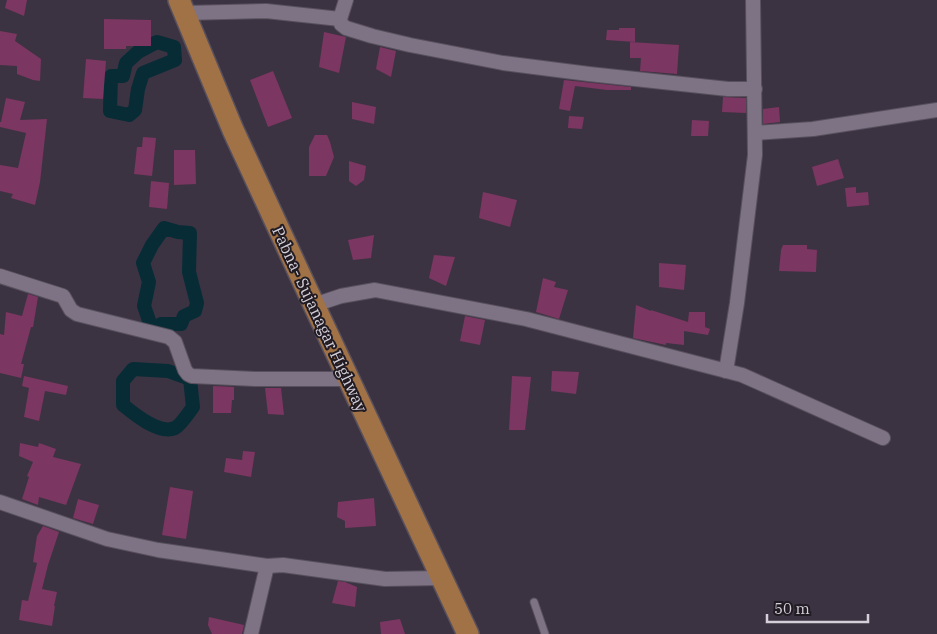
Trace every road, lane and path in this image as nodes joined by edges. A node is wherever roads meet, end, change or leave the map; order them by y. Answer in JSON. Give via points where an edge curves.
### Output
{"nodes":[{"id":1,"x":346,"y":0,"type":"edge"},
{"id":2,"x":753,"y":0,"type":"edge"},
{"id":3,"x":182,"y":6,"type":"edge"},
{"id":4,"x":340,"y":19,"type":"junction"},
{"id":5,"x":755,"y":88,"type":"junction"},
{"id":6,"x":937,"y":110,"type":"edge"},
{"id":7,"x":756,"y":133,"type":"junction"},
{"id":8,"x":0,"y":276,"type":"edge"},
{"id":9,"x":314,"y":305,"type":"junction"},
{"id":10,"x":726,"y":371,"type":"junction"},
{"id":11,"x":348,"y":379,"type":"junction"},
{"id":12,"x":883,"y":438,"type":"dead end"},
{"id":13,"x":0,"y":502,"type":"edge"},
{"id":14,"x":267,"y":566,"type":"junction"},
{"id":15,"x":442,"y":578,"type":"junction"},
{"id":16,"x":534,"y":602,"type":"dead end"},
{"id":17,"x":251,"y":634,"type":"edge"},
{"id":18,"x":468,"y":634,"type":"edge"},
{"id":19,"x":545,"y":634,"type":"edge"}],
"edges":[{"from":1,"to":4,"type":"street"},
{"from":2,"to":5,"type":"street"},
{"from":3,"to":4,"type":"street"},
{"from":3,"to":9,"type":"main road","name":"Pabna- Sujanagar Highway","via":[[233,130]]},
{"from":4,"to":5,"type":"street","via":[[346,28],[372,36],[502,63],[728,88]]},
{"from":5,"to":7,"type":"street"},
{"from":6,"to":7,"type":"street","via":[[813,129]]},
{"from":7,"to":10,"type":"street","via":[[756,155]]},
{"from":8,"to":11,"type":"street","via":[[63,296],[77,314],[169,337],[175,342],[185,370],[192,376]]},
{"from":9,"to":10,"type":"street","via":[[375,290],[526,319]]},
{"from":9,"to":11,"type":"main road","name":"Pabna- Sujanagar Highway"},
{"from":10,"to":12,"type":"street","via":[[742,375]]},
{"from":11,"to":15,"type":"main road","name":"Pabna- Sujanagar Highway"},
{"from":13,"to":14,"type":"street","via":[[106,539]]},
{"from":14,"to":15,"type":"street","via":[[283,565],[386,579]]},
{"from":14,"to":17,"type":"street"},
{"from":15,"to":18,"type":"main road","name":"Pabna- Sujanagar Highway"},
{"from":16,"to":19,"type":"lane"}]}
